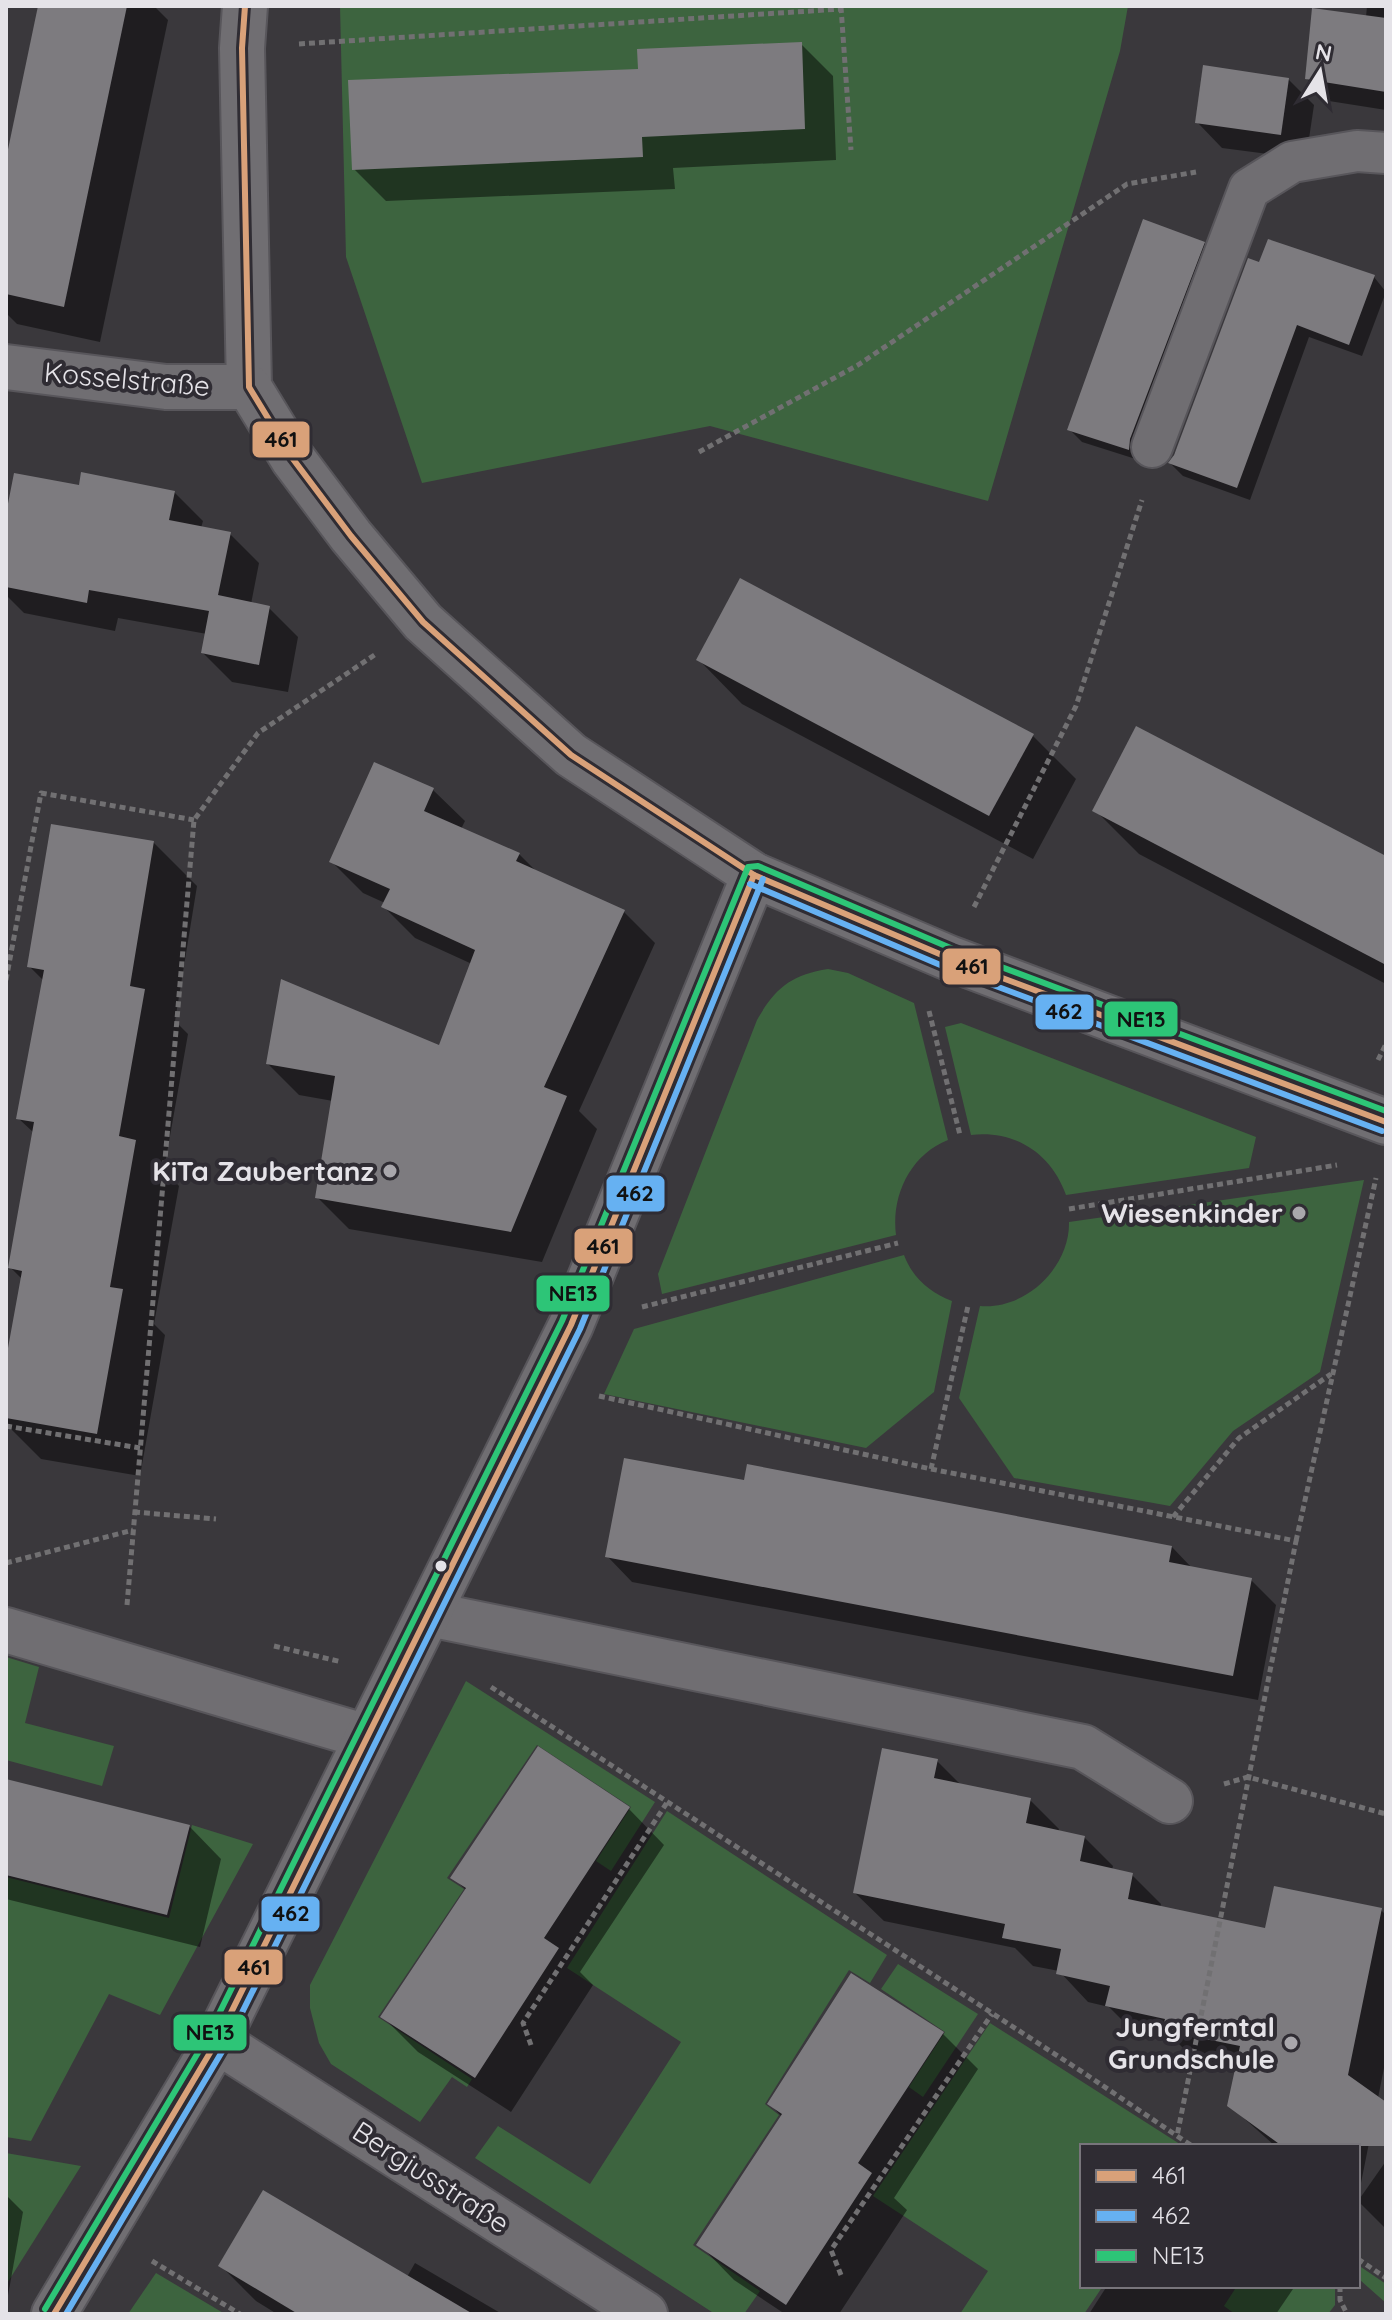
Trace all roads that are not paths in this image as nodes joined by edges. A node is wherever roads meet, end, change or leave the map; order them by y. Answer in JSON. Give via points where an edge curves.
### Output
{"nodes":[{"id":1,"x":243,"y":27,"type":"edge"},
{"id":2,"x":1386,"y":153,"type":"edge"},
{"id":3,"x":6,"y":367,"type":"edge"},
{"id":4,"x":249,"y":387,"type":"junction"},
{"id":5,"x":1152,"y":447,"type":"road end"},
{"id":6,"x":754,"y":875,"type":"junction"},
{"id":7,"x":1386,"y":1122,"type":"edge"},
{"id":8,"x":423,"y":1627,"type":"junction"},
{"id":9,"x":6,"y":1630,"type":"edge"},
{"id":10,"x":367,"y":1737,"type":"junction"},
{"id":11,"x":1170,"y":1801,"type":"road end"},
{"id":12,"x":217,"y":2041,"type":"junction"},
{"id":13,"x":54,"y":2314,"type":"edge"},
{"id":14,"x":645,"y":2314,"type":"edge"}],
"edges":[{"from":1,"to":4,"type":"street"},
{"from":2,"to":5,"type":"lane","via":[[1357,151],[1292,162],[1249,189]]},
{"from":3,"to":4,"type":"street","name":"Kosselstraße","via":[[166,387]]},
{"from":4,"to":6,"type":"street","via":[[293,459],[423,622],[571,755]]},
{"from":6,"to":7,"type":"street","via":[[930,950]]},
{"from":6,"to":8,"type":"street","via":[[571,1325]]},
{"from":8,"to":10,"type":"street"},
{"from":8,"to":11,"type":"street","via":[[1083,1747]]},
{"from":9,"to":10,"type":"street"},
{"from":10,"to":12,"type":"street"},
{"from":12,"to":13,"type":"street"},
{"from":12,"to":14,"type":"street","name":"Bergiusstraße"}]}
